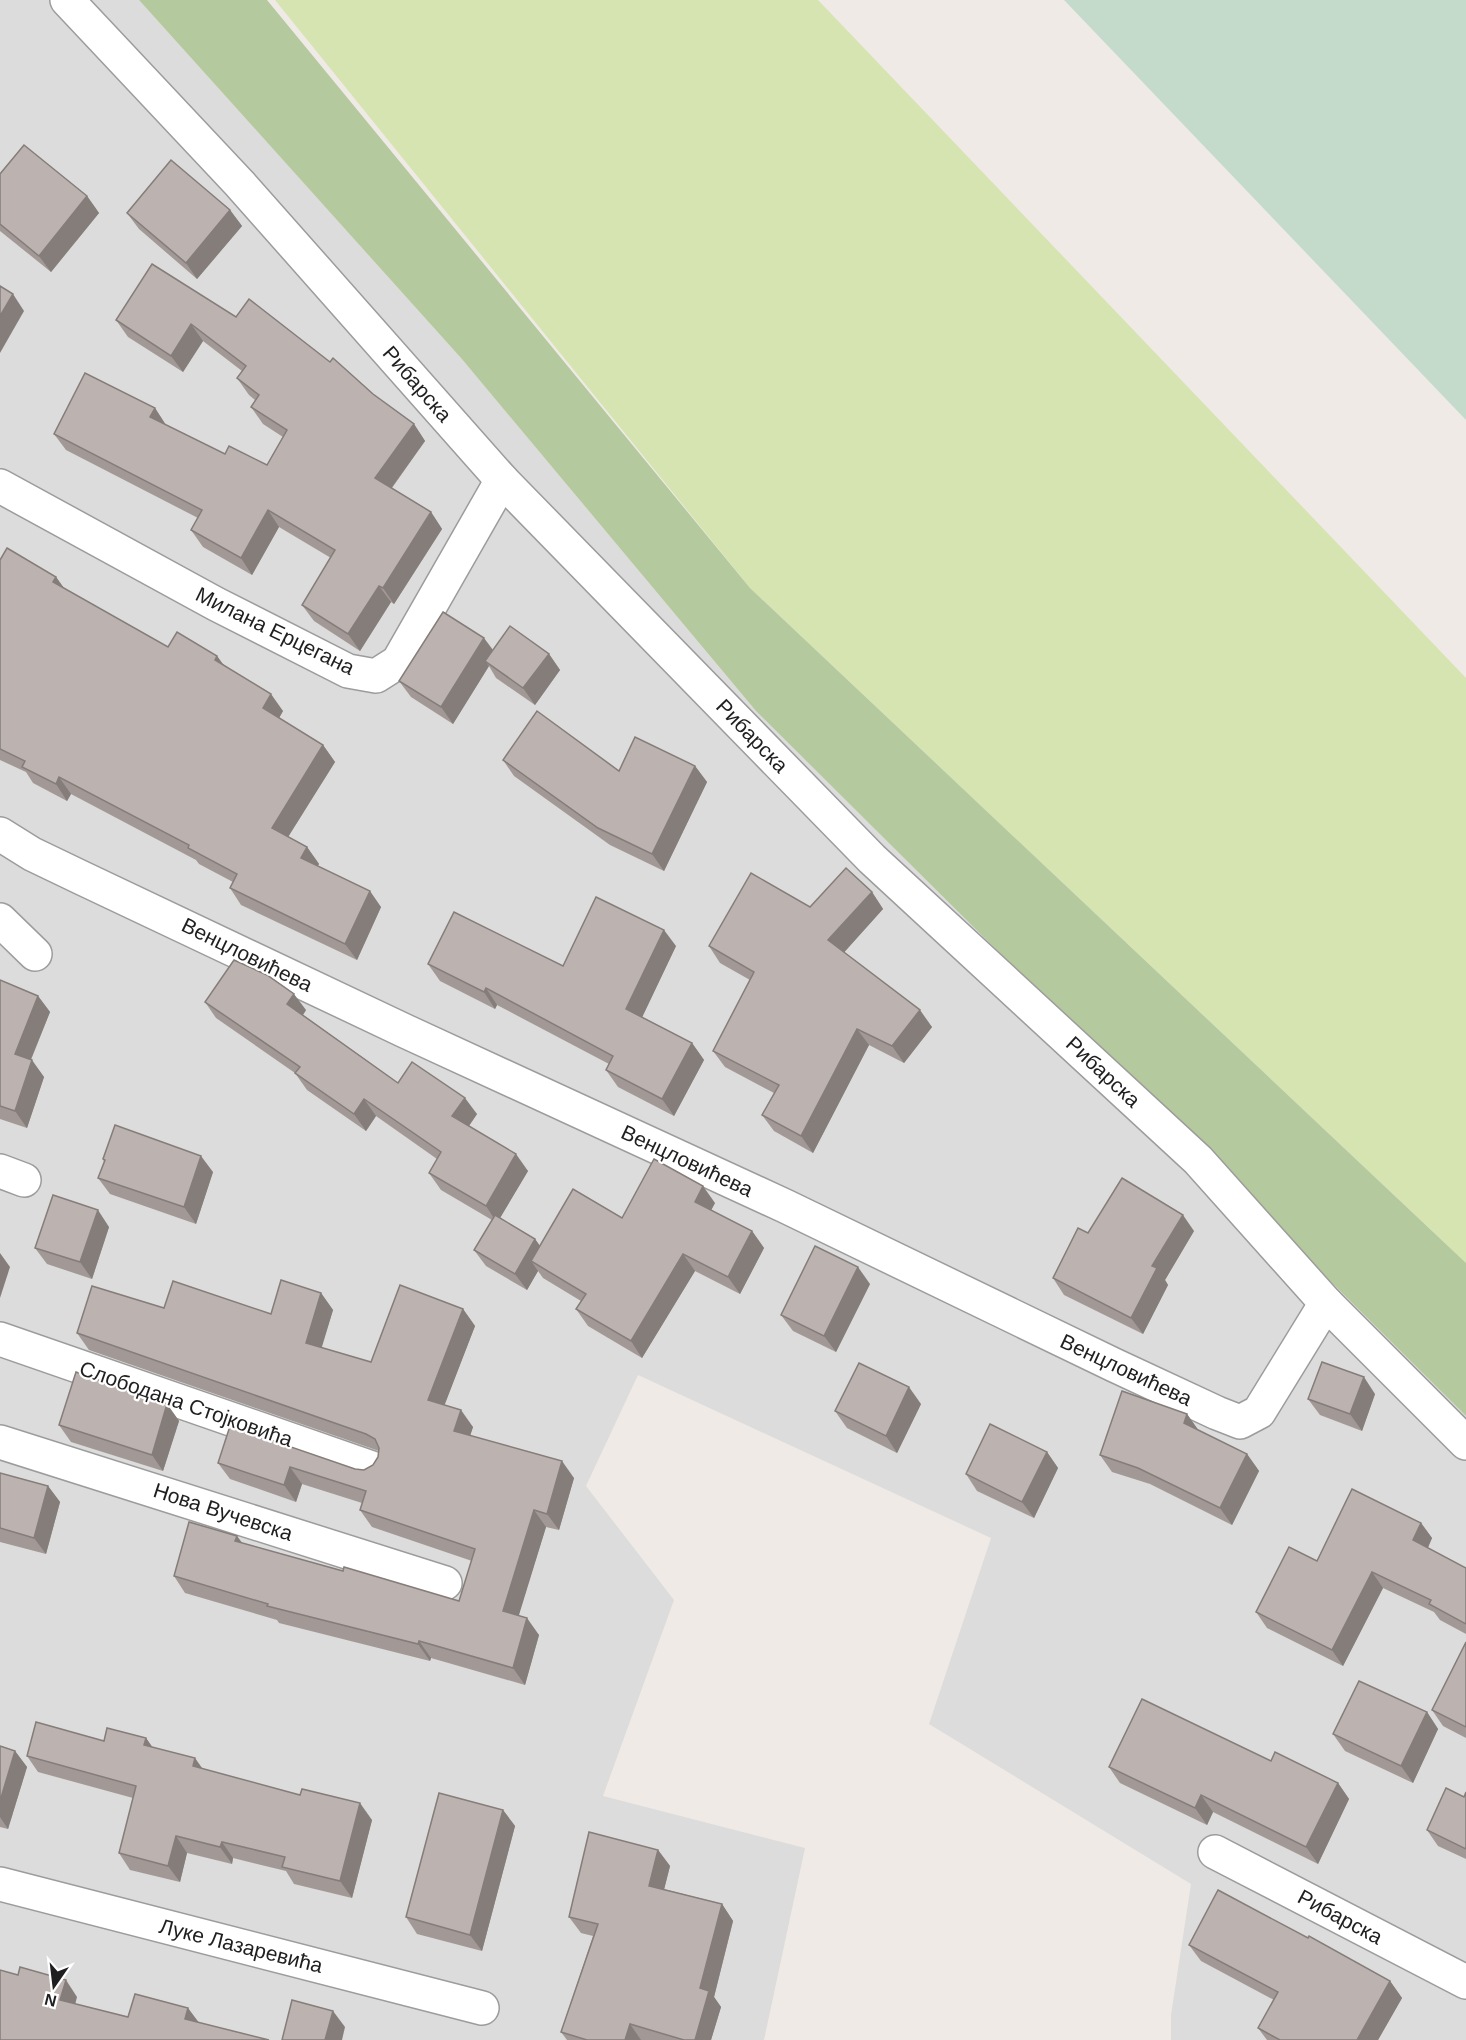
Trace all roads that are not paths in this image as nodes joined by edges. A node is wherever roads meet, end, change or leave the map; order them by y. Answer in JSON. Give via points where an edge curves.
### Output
{"nodes":[{"id":1,"x":67,"y":0,"type":"edge"},
{"id":2,"x":502,"y":480,"type":"junction"},
{"id":3,"x":0,"y":486,"type":"edge"},
{"id":4,"x":0,"y":834,"type":"edge"},
{"id":5,"x":0,"y":920,"type":"edge"},
{"id":6,"x":35,"y":954,"type":"dead end"},
{"id":7,"x":1326,"y":1303,"type":"junction"},
{"id":8,"x":0,"y":1339,"type":"edge"},
{"id":9,"x":0,"y":1442,"type":"edge"},
{"id":10,"x":1466,"y":1443,"type":"edge"},
{"id":11,"x":372,"y":1468,"type":"edge"},
{"id":12,"x":445,"y":1583,"type":"dead end"},
{"id":13,"x":1215,"y":1852,"type":"dead end"},
{"id":14,"x":0,"y":1884,"type":"edge"},
{"id":15,"x":1466,"y":1982,"type":"edge"},
{"id":16,"x":482,"y":2008,"type":"dead end"}],
"edges":[{"from":1,"to":2,"type":"street","name":"Рибарска","via":[[240,184]]},
{"from":2,"to":3,"type":"street","name":"Милана Ерцегана","via":[[398,662],[376,676],[348,671]]},
{"from":2,"to":7,"type":"street","name":"Рибарска","via":[[873,859],[1198,1160]]},
{"from":4,"to":7,"type":"street","name":"Венцловићева","via":[[82,878],[1240,1422],[1259,1412]]},
{"from":5,"to":6,"type":"street"},
{"from":7,"to":10,"type":"street","name":"Рибарска"},
{"from":8,"to":11,"type":"street","name":"Слободана Стојковића"},
{"from":9,"to":12,"type":"street","name":"Нова Вучевска"},
{"from":13,"to":15,"type":"street","name":"Рибарска"},
{"from":14,"to":16,"type":"street","name":"Луке Лазаревића"}]}
